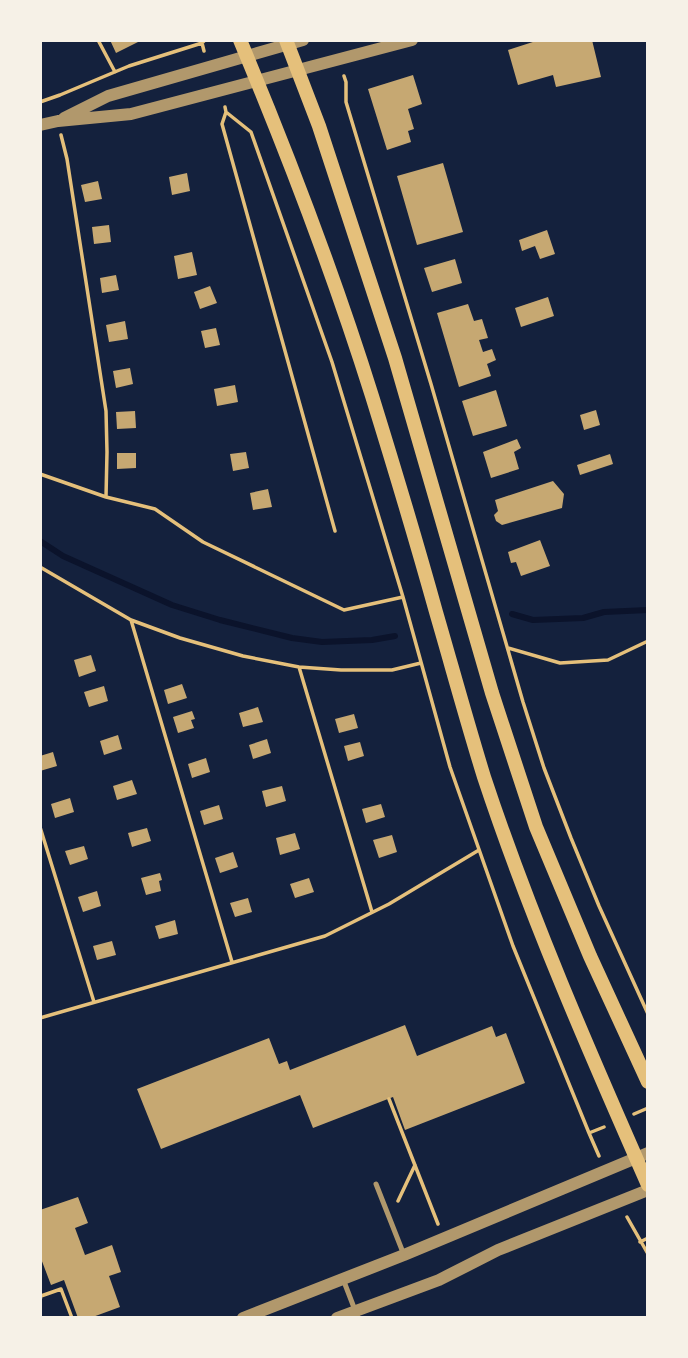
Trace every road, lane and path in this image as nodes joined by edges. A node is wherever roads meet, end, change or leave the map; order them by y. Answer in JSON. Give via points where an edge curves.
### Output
{"nodes":[{"id":1,"x":98,"y":40,"type":"edge"},
{"id":2,"x":240,"y":40,"type":"edge"},
{"id":3,"x":412,"y":40,"type":"edge"},
{"id":4,"x":203,"y":42,"type":"edge"},
{"id":5,"x":292,"y":42,"type":"edge"},
{"id":6,"x":205,"y":53,"type":"dead end"},
{"id":7,"x":247,"y":56,"type":"junction"},
{"id":8,"x":299,"y":71,"type":"junction"},
{"id":9,"x":115,"y":72,"type":"junction"},
{"id":10,"x":258,"y":82,"type":"junction"},
{"id":11,"x":346,"y":82,"type":"dead end"},
{"id":12,"x":222,"y":101,"type":"dead end"},
{"id":13,"x":40,"y":102,"type":"edge"},
{"id":14,"x":226,"y":112,"type":"junction"},
{"id":15,"x":58,"y":121,"type":"junction"},
{"id":16,"x":40,"y":125,"type":"edge"},
{"id":17,"x":40,"y":474,"type":"edge"},
{"id":18,"x":106,"y":497,"type":"junction"},
{"id":19,"x":335,"y":531,"type":"dead end"},
{"id":20,"x":40,"y":567,"type":"edge"},
{"id":21,"x":403,"y":597,"type":"junction"},
{"id":22,"x":131,"y":620,"type":"junction"},
{"id":23,"x":648,"y":641,"type":"edge"},
{"id":24,"x":508,"y":648,"type":"junction"},
{"id":25,"x":421,"y":663,"type":"junction"},
{"id":26,"x":299,"y":667,"type":"junction"},
{"id":27,"x":40,"y":827,"type":"edge"},
{"id":28,"x":479,"y":850,"type":"junction"},
{"id":29,"x":372,"y":912,"type":"junction"},
{"id":30,"x":232,"y":962,"type":"junction"},
{"id":31,"x":94,"y":1002,"type":"junction"},
{"id":32,"x":648,"y":1014,"type":"edge"},
{"id":33,"x":40,"y":1018,"type":"edge"},
{"id":34,"x":648,"y":1083,"type":"edge"},
{"id":35,"x":389,"y":1099,"type":"dead end"},
{"id":36,"x":648,"y":1108,"type":"edge"},
{"id":37,"x":629,"y":1116,"type":"dead end"},
{"id":38,"x":593,"y":1143,"type":"dead end"},
{"id":39,"x":642,"y":1156,"type":"edge"},
{"id":40,"x":415,"y":1165,"type":"junction"},
{"id":41,"x":376,"y":1184,"type":"dead end"},
{"id":42,"x":648,"y":1188,"type":"edge"},
{"id":43,"x":624,"y":1212,"type":"dead end"},
{"id":44,"x":389,"y":1219,"type":"junction"},
{"id":45,"x":648,"y":1238,"type":"edge"},
{"id":46,"x":443,"y":1239,"type":"junction"},
{"id":47,"x":640,"y":1242,"type":"junction"},
{"id":48,"x":648,"y":1254,"type":"edge"},
{"id":49,"x":404,"y":1255,"type":"junction"},
{"id":50,"x":343,"y":1279,"type":"junction"},
{"id":51,"x":40,"y":1300,"type":"edge"},
{"id":52,"x":357,"y":1314,"type":"edge"},
{"id":53,"x":72,"y":1318,"type":"edge"},
{"id":54,"x":243,"y":1318,"type":"edge"},
{"id":55,"x":337,"y":1318,"type":"edge"}],
"edges":[{"from":1,"to":9,"type":"path"},
{"from":2,"to":7,"type":"main road"},
{"from":3,"to":8,"type":"street"},
{"from":4,"to":6,"type":"path"},
{"from":4,"to":9,"type":"path"},
{"from":5,"to":7,"type":"street"},
{"from":5,"to":8,"type":"main road"},
{"from":7,"to":10,"type":"main road"},
{"from":7,"to":15,"type":"street","via":[[108,96]]},
{"from":8,"to":10,"type":"street"},
{"from":8,"to":34,"type":"main road","via":[[395,358],[492,693],[536,827]]},
{"from":9,"to":13,"type":"path"},
{"from":10,"to":15,"type":"street","via":[[131,114]]},
{"from":10,"to":39,"type":"main road","via":[[338,292],[510,850],[560,982]]},
{"from":11,"to":24,"type":"path","via":[[346,102]]},
{"from":12,"to":14,"type":"path"},
{"from":14,"to":19,"type":"path","via":[[222,124]]},
{"from":14,"to":21,"type":"path","via":[[251,132],[332,362]]},
{"from":15,"to":16,"type":"street"},
{"from":15,"to":18,"type":"path","via":[[106,411]]},
{"from":17,"to":18,"type":"path"},
{"from":18,"to":21,"type":"path","via":[[155,509],[202,542],[344,610]]},
{"from":20,"to":22,"type":"path"},
{"from":21,"to":25,"type":"path"},
{"from":22,"to":26,"type":"path","via":[[243,656]]},
{"from":22,"to":30,"type":"path"},
{"from":23,"to":24,"type":"path","via":[[608,660],[584,662],[560,663]]},
{"from":24,"to":32,"type":"path","via":[[571,838]]},
{"from":25,"to":26,"type":"path","via":[[392,670]]},
{"from":25,"to":28,"type":"path"},
{"from":26,"to":29,"type":"path"},
{"from":27,"to":31,"type":"path"},
{"from":28,"to":29,"type":"path"},
{"from":28,"to":38,"type":"path"},
{"from":29,"to":30,"type":"path","via":[[325,936]]},
{"from":30,"to":31,"type":"path"},
{"from":31,"to":33,"type":"path"},
{"from":35,"to":40,"type":"path"},
{"from":36,"to":37,"type":"path"},
{"from":39,"to":42,"type":"main road"},
{"from":39,"to":46,"type":"street"},
{"from":40,"to":44,"type":"path"},
{"from":40,"to":46,"type":"path"},
{"from":41,"to":44,"type":"lane"},
{"from":42,"to":52,"type":"street"},
{"from":43,"to":47,"type":"path"},
{"from":44,"to":49,"type":"lane"},
{"from":45,"to":47,"type":"path"},
{"from":46,"to":49,"type":"street"},
{"from":47,"to":48,"type":"path"},
{"from":49,"to":50,"type":"street"},
{"from":50,"to":52,"type":"lane"},
{"from":50,"to":54,"type":"street"},
{"from":51,"to":53,"type":"path","via":[[61,1289]]},
{"from":52,"to":55,"type":"street"}]}
